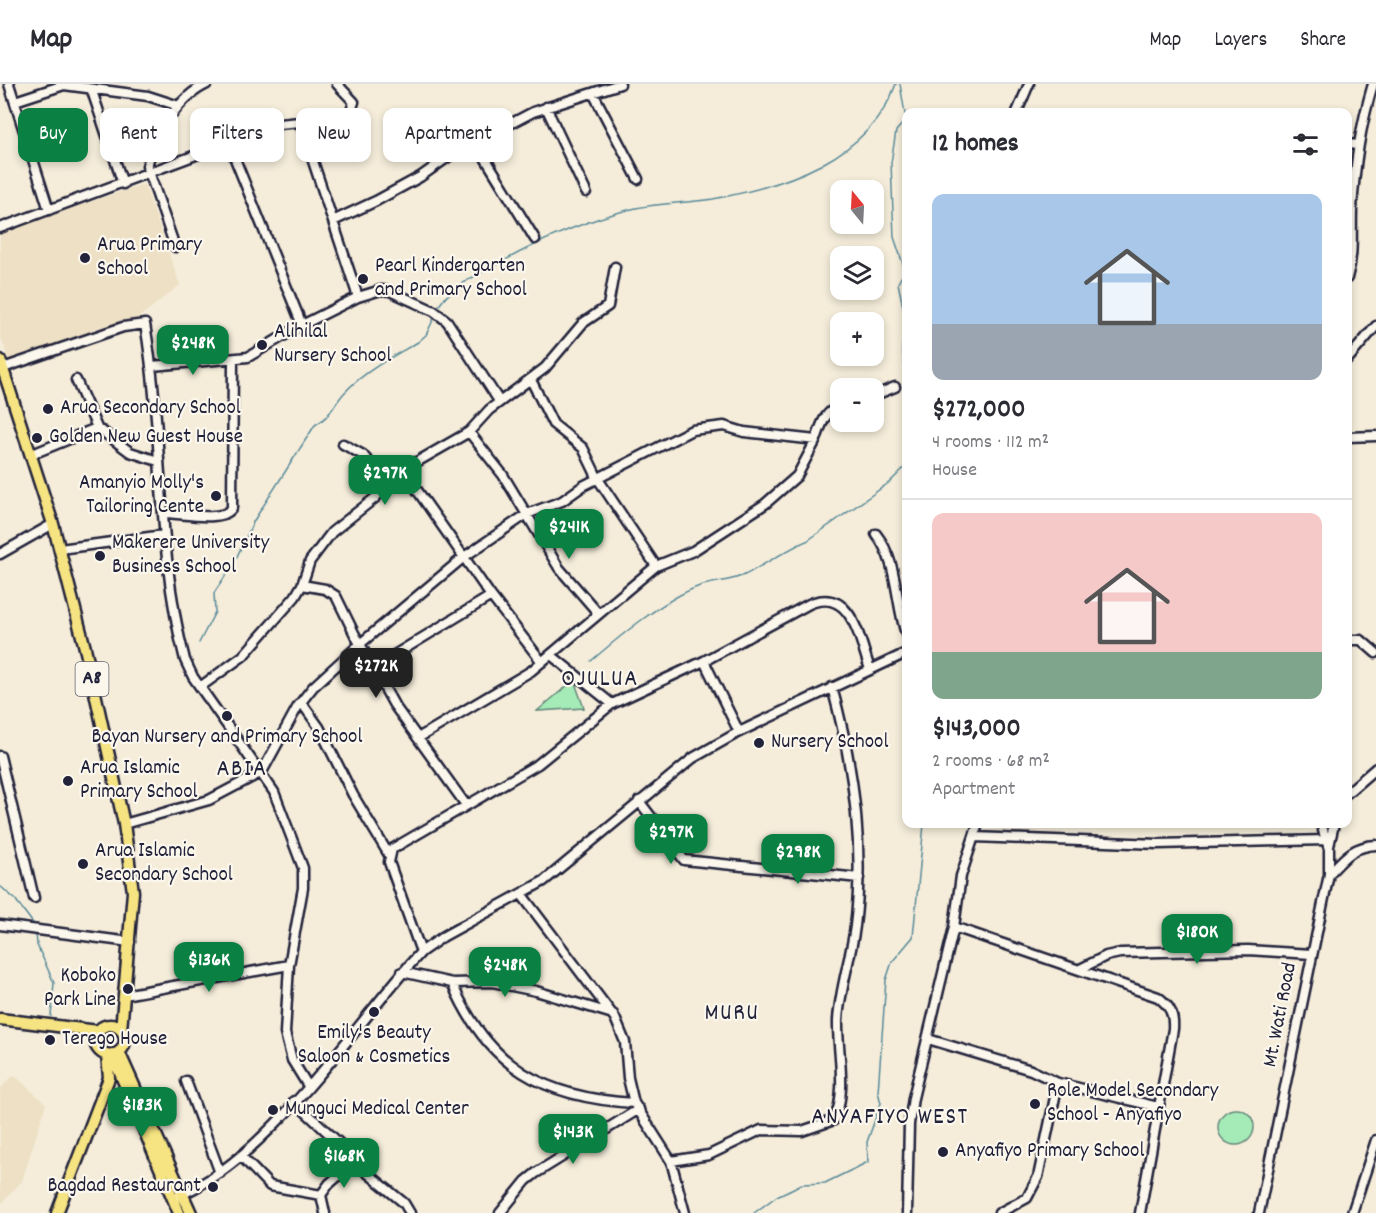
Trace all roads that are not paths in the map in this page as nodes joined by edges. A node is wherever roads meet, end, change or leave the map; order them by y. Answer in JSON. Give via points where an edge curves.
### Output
{"nodes":[{"id":1,"x":9,"y":84,"type":"edge"},
{"id":2,"x":207,"y":84,"type":"edge"},
{"id":3,"x":337,"y":84,"type":"edge"},
{"id":4,"x":620,"y":84,"type":"edge"},
{"id":5,"x":1029,"y":84,"type":"edge"},
{"id":6,"x":1373,"y":84,"type":"edge"},
{"id":7,"x":57,"y":86,"type":"edge"},
{"id":8,"x":605,"y":86,"type":"edge"},
{"id":9,"x":92,"y":91,"type":"junction"},
{"id":10,"x":593,"y":93,"type":"junction"},
{"id":11,"x":15,"y":101,"type":"junction"},
{"id":12,"x":179,"y":106,"type":"junction"},
{"id":13,"x":352,"y":108,"type":"edge"},
{"id":14,"x":546,"y":108,"type":"junction"},
{"id":15,"x":1019,"y":108,"type":"edge"},
{"id":16,"x":513,"y":124,"type":"edge"},
{"id":17,"x":1352,"y":144,"type":"edge"},
{"id":18,"x":1358,"y":145,"type":"junction"},
{"id":19,"x":190,"y":159,"type":"edge"},
{"id":20,"x":236,"y":162,"type":"edge"},
{"id":21,"x":313,"y":162,"type":"edge"},
{"id":22,"x":441,"y":162,"type":"edge"},
{"id":23,"x":488,"y":162,"type":"edge"},
{"id":24,"x":148,"y":175,"type":"junction"},
{"id":25,"x":638,"y":179,"type":"dead end"},
{"id":26,"x":123,"y":184,"type":"junction"},
{"id":27,"x":585,"y":192,"type":"dead end"},
{"id":28,"x":49,"y":210,"type":"junction"},
{"id":29,"x":1352,"y":216,"type":"edge"},
{"id":30,"x":1352,"y":216,"type":"edge"},
{"id":31,"x":333,"y":221,"type":"junction"},
{"id":32,"x":0,"y":228,"type":"edge"},
{"id":33,"x":535,"y":239,"type":"dead end"},
{"id":34,"x":175,"y":248,"type":"dead end"},
{"id":35,"x":1352,"y":256,"type":"edge"},
{"id":36,"x":615,"y":267,"type":"dead end"},
{"id":37,"x":358,"y":297,"type":"junction"},
{"id":38,"x":302,"y":325,"type":"junction"},
{"id":39,"x":1376,"y":326,"type":"edge"},
{"id":40,"x":1352,"y":354,"type":"edge"},
{"id":41,"x":233,"y":359,"type":"junction"},
{"id":42,"x":1,"y":364,"type":"edge"},
{"id":43,"x":152,"y":366,"type":"junction"},
{"id":44,"x":76,"y":380,"type":"dead end"},
{"id":45,"x":531,"y":380,"type":"junction"},
{"id":46,"x":896,"y":387,"type":"dead end"},
{"id":47,"x":884,"y":392,"type":"edge"},
{"id":48,"x":499,"y":401,"type":"junction"},
{"id":49,"x":830,"y":410,"type":"edge"},
{"id":50,"x":98,"y":430,"type":"junction"},
{"id":51,"x":469,"y":432,"type":"junction"},
{"id":52,"x":1376,"y":436,"type":"edge"},
{"id":53,"x":1352,"y":438,"type":"edge"},
{"id":54,"x":816,"y":440,"type":"junction"},
{"id":55,"x":343,"y":444,"type":"dead end"},
{"id":56,"x":30,"y":455,"type":"junction"},
{"id":57,"x":158,"y":461,"type":"junction"},
{"id":58,"x":403,"y":470,"type":"junction"},
{"id":59,"x":598,"y":478,"type":"junction"},
{"id":60,"x":386,"y":483,"type":"junction"},
{"id":61,"x":163,"y":513,"type":"junction"},
{"id":62,"x":527,"y":514,"type":"junction"},
{"id":63,"x":53,"y":524,"type":"junction"},
{"id":64,"x":876,"y":534,"type":"dead end"},
{"id":65,"x":164,"y":536,"type":"junction"},
{"id":66,"x":60,"y":549,"type":"junction"},
{"id":67,"x":0,"y":554,"type":"edge"},
{"id":68,"x":464,"y":557,"type":"junction"},
{"id":69,"x":656,"y":566,"type":"junction"},
{"id":70,"x":302,"y":585,"type":"junction"},
{"id":71,"x":491,"y":596,"type":"junction"},
{"id":72,"x":598,"y":613,"type":"junction"},
{"id":73,"x":902,"y":621,"type":"edge"},
{"id":74,"x":1352,"y":640,"type":"edge"},
{"id":75,"x":360,"y":644,"type":"junction"},
{"id":76,"x":1376,"y":653,"type":"edge"},
{"id":77,"x":551,"y":655,"type":"junction"},
{"id":78,"x":902,"y":655,"type":"edge"},
{"id":79,"x":704,"y":661,"type":"junction"},
{"id":80,"x":542,"y":662,"type":"junction"},
{"id":81,"x":374,"y":668,"type":"junction"},
{"id":82,"x":870,"y":669,"type":"junction"},
{"id":83,"x":200,"y":687,"type":"junction"},
{"id":84,"x":832,"y":687,"type":"junction"},
{"id":85,"x":300,"y":702,"type":"junction"},
{"id":86,"x":612,"y":704,"type":"junction"},
{"id":87,"x":739,"y":732,"type":"junction"},
{"id":88,"x":418,"y":738,"type":"junction"},
{"id":89,"x":0,"y":756,"type":"edge"},
{"id":90,"x":1376,"y":768,"type":"edge"},
{"id":91,"x":262,"y":772,"type":"junction"},
{"id":92,"x":1352,"y":789,"type":"edge"},
{"id":93,"x":639,"y":801,"type":"junction"},
{"id":94,"x":466,"y":805,"type":"junction"},
{"id":95,"x":124,"y":824,"type":"junction"},
{"id":96,"x":977,"y":828,"type":"edge"},
{"id":97,"x":1322,"y":828,"type":"edge"},
{"id":98,"x":1333,"y":828,"type":"edge"},
{"id":99,"x":975,"y":837,"type":"junction"},
{"id":100,"x":1327,"y":844,"type":"junction"},
{"id":101,"x":1376,"y":845,"type":"edge"},
{"id":102,"x":389,"y":855,"type":"junction"},
{"id":103,"x":1329,"y":874,"type":"junction"},
{"id":104,"x":859,"y":878,"type":"junction"},
{"id":105,"x":522,"y":896,"type":"junction"},
{"id":106,"x":34,"y":898,"type":"dead end"},
{"id":107,"x":0,"y":925,"type":"edge"},
{"id":108,"x":954,"y":927,"type":"junction"},
{"id":109,"x":130,"y":942,"type":"junction"},
{"id":110,"x":421,"y":952,"type":"junction"},
{"id":111,"x":1312,"y":954,"type":"junction"},
{"id":112,"x":290,"y":965,"type":"junction"},
{"id":113,"x":1080,"y":969,"type":"junction"},
{"id":114,"x":402,"y":972,"type":"junction"},
{"id":115,"x":452,"y":984,"type":"junction"},
{"id":116,"x":124,"y":1000,"type":"junction"},
{"id":117,"x":613,"y":1014,"type":"junction"},
{"id":118,"x":0,"y":1019,"type":"edge"},
{"id":119,"x":109,"y":1025,"type":"junction"},
{"id":120,"x":121,"y":1030,"type":"junction"},
{"id":121,"x":98,"y":1031,"type":"junction"},
{"id":122,"x":928,"y":1039,"type":"junction"},
{"id":123,"x":113,"y":1053,"type":"junction"},
{"id":124,"x":186,"y":1081,"type":"dead end"},
{"id":125,"x":1059,"y":1083,"type":"junction"},
{"id":126,"x":308,"y":1086,"type":"junction"},
{"id":127,"x":294,"y":1101,"type":"junction"},
{"id":128,"x":636,"y":1106,"type":"junction"},
{"id":129,"x":1158,"y":1107,"type":"junction"},
{"id":130,"x":1376,"y":1140,"type":"edge"},
{"id":131,"x":241,"y":1156,"type":"junction"},
{"id":132,"x":671,"y":1161,"type":"junction"},
{"id":133,"x":354,"y":1162,"type":"junction"},
{"id":134,"x":220,"y":1173,"type":"junction"},
{"id":135,"x":178,"y":1196,"type":"junction"},
{"id":136,"x":321,"y":1196,"type":"junction"},
{"id":137,"x":57,"y":1213,"type":"edge"},
{"id":138,"x":179,"y":1213,"type":"edge"},
{"id":139,"x":190,"y":1213,"type":"edge"},
{"id":140,"x":325,"y":1213,"type":"edge"},
{"id":141,"x":410,"y":1213,"type":"edge"},
{"id":142,"x":500,"y":1213,"type":"edge"},
{"id":143,"x":685,"y":1213,"type":"edge"},
{"id":144,"x":907,"y":1213,"type":"edge"},
{"id":145,"x":999,"y":1213,"type":"edge"},
{"id":146,"x":1140,"y":1213,"type":"edge"},
{"id":147,"x":1259,"y":1213,"type":"edge"},
{"id":148,"x":1352,"y":1213,"type":"edge"}],
"edges":[{"from":1,"to":11,"type":"street"},
{"from":2,"to":12,"type":"street"},
{"from":3,"to":13,"type":"street","via":[[354,102]]},
{"from":4,"to":8,"type":"street"},
{"from":5,"to":15,"type":"street"},
{"from":6,"to":18,"type":"street"},
{"from":7,"to":9,"type":"street"},
{"from":7,"to":11,"type":"street"},
{"from":8,"to":10,"type":"street"},
{"from":9,"to":12,"type":"street","via":[[148,96]]},
{"from":9,"to":26,"type":"street"},
{"from":10,"to":14,"type":"street"},
{"from":10,"to":25,"type":"street"},
{"from":11,"to":28,"type":"street"},
{"from":12,"to":24,"type":"street","via":[[148,160]]},
{"from":14,"to":16,"type":"street"},
{"from":14,"to":27,"type":"street"},
{"from":17,"to":18,"type":"street"},
{"from":18,"to":30,"type":"street"},
{"from":19,"to":24,"type":"street"},
{"from":20,"to":38,"type":"street"},
{"from":21,"to":31,"type":"street"},
{"from":22,"to":31,"type":"street","via":[[420,177]]},
{"from":23,"to":33,"type":"street"},
{"from":24,"to":26,"type":"street"},
{"from":24,"to":34,"type":"street"},
{"from":26,"to":28,"type":"street"},
{"from":28,"to":32,"type":"street"},
{"from":29,"to":35,"type":"street"},
{"from":31,"to":37,"type":"street"},
{"from":36,"to":45,"type":"street","via":[[608,306],[583,322]]},
{"from":37,"to":38,"type":"street"},
{"from":37,"to":48,"type":"street","via":[[390,291],[441,316]]},
{"from":38,"to":41,"type":"street","via":[[254,355]]},
{"from":39,"to":40,"type":"street"},
{"from":41,"to":43,"type":"street"},
{"from":41,"to":61,"type":"street","via":[[232,508],[216,517]]},
{"from":42,"to":43,"type":"street","via":[[145,324]]},
{"from":42,"to":56,"type":"main road","number":"A8"},
{"from":43,"to":57,"type":"street"},
{"from":44,"to":50,"type":"street"},
{"from":45,"to":48,"type":"street"},
{"from":45,"to":59,"type":"street","via":[[553,424],[582,448]]},
{"from":46,"to":47,"type":"street"},
{"from":48,"to":51,"type":"street"},
{"from":49,"to":54,"type":"street"},
{"from":50,"to":56,"type":"street"},
{"from":50,"to":57,"type":"street","via":[[130,452]]},
{"from":51,"to":58,"type":"street"},
{"from":51,"to":62,"type":"street"},
{"from":52,"to":53,"type":"street"},
{"from":54,"to":59,"type":"street","via":[[713,426],[681,436]]},
{"from":54,"to":69,"type":"street","via":[[786,488],[693,551]]},
{"from":55,"to":60,"type":"street","via":[[360,452]]},
{"from":56,"to":63,"type":"main road","number":"A8"},
{"from":57,"to":61,"type":"street"},
{"from":58,"to":60,"type":"street"},
{"from":58,"to":68,"type":"street"},
{"from":59,"to":62,"type":"street","via":[[562,501]]},
{"from":59,"to":69,"type":"street"},
{"from":60,"to":70,"type":"street","via":[[375,498],[332,532],[310,561]]},
{"from":61,"to":65,"type":"street"},
{"from":62,"to":68,"type":"street"},
{"from":62,"to":72,"type":"street","via":[[559,568]]},
{"from":63,"to":66,"type":"main road","number":"A8"},
{"from":63,"to":67,"type":"street"},
{"from":64,"to":73,"type":"street","via":[[890,557]]},
{"from":65,"to":66,"type":"street"},
{"from":65,"to":83,"type":"street","via":[[183,651]]},
{"from":66,"to":95,"type":"main road","number":"A8"},
{"from":68,"to":71,"type":"street"},
{"from":68,"to":75,"type":"street"},
{"from":69,"to":72,"type":"street"},
{"from":70,"to":75,"type":"street","via":[[325,589],[336,596]]},
{"from":70,"to":83,"type":"street","via":[[252,647]]},
{"from":71,"to":80,"type":"street"},
{"from":71,"to":81,"type":"street"},
{"from":72,"to":77,"type":"street"},
{"from":74,"to":76,"type":"street","via":[[1361,640]]},
{"from":75,"to":81,"type":"street"},
{"from":75,"to":85,"type":"street"},
{"from":77,"to":80,"type":"street"},
{"from":77,"to":86,"type":"street"},
{"from":78,"to":82,"type":"street"},
{"from":79,"to":82,"type":"street","via":[[825,599],[848,610]]},
{"from":79,"to":86,"type":"street"},
{"from":79,"to":87,"type":"street"},
{"from":80,"to":88,"type":"street"},
{"from":81,"to":88,"type":"street"},
{"from":82,"to":84,"type":"street"},
{"from":83,"to":91,"type":"street"},
{"from":84,"to":87,"type":"street"},
{"from":84,"to":104,"type":"street","via":[[846,741],[858,830]]},
{"from":85,"to":91,"type":"street"},
{"from":85,"to":102,"type":"street","via":[[319,727]]},
{"from":86,"to":94,"type":"street","via":[[538,764]]},
{"from":87,"to":93,"type":"street","via":[[693,758]]},
{"from":88,"to":94,"type":"street"},
{"from":89,"to":106,"type":"street"},
{"from":90,"to":92,"type":"street"},
{"from":91,"to":95,"type":"street","via":[[209,800]]},
{"from":91,"to":112,"type":"street","via":[[289,826],[303,868]]},
{"from":93,"to":104,"type":"street","via":[[684,860]]},
{"from":93,"to":105,"type":"street","via":[[585,849]]},
{"from":94,"to":102,"type":"street","via":[[395,846]]},
{"from":95,"to":109,"type":"main road","number":"A8","via":[[133,892]]},
{"from":96,"to":99,"type":"street"},
{"from":97,"to":100,"type":"street","name":"Mt. Wati Road"},
{"from":98,"to":100,"type":"street"},
{"from":99,"to":100,"type":"street","via":[[1158,844]]},
{"from":99,"to":108,"type":"street","via":[[961,876]]},
{"from":100,"to":103,"type":"street","name":"Mt. Wati Road"},
{"from":101,"to":103,"type":"street","via":[[1352,850]]},
{"from":102,"to":110,"type":"street"},
{"from":103,"to":111,"type":"street","name":"Mt. Wati Road"},
{"from":104,"to":132,"type":"street","via":[[855,927],[839,1009],[840,1085],[834,1120],[802,1131],[761,1130],[709,1155]]},
{"from":105,"to":110,"type":"street"},
{"from":105,"to":117,"type":"street"},
{"from":107,"to":109,"type":"street"},
{"from":108,"to":113,"type":"street"},
{"from":108,"to":122,"type":"street"},
{"from":109,"to":116,"type":"main road","number":"A8"},
{"from":110,"to":114,"type":"street"},
{"from":111,"to":113,"type":"street","via":[[1248,950],[1120,953]]},
{"from":111,"to":147,"type":"street","name":"Mt. Wati Road"},
{"from":112,"to":116,"type":"street"},
{"from":112,"to":126,"type":"street","via":[[285,1033],[292,1060]]},
{"from":113,"to":129,"type":"street","via":[[1168,1004],[1173,1029]]},
{"from":114,"to":115,"type":"street"},
{"from":114,"to":126,"type":"street"},
{"from":115,"to":117,"type":"street","via":[[492,982]]},
{"from":115,"to":128,"type":"street","via":[[465,1013],[498,1055],[562,1092]]},
{"from":116,"to":119,"type":"main road","number":"A8"},
{"from":116,"to":120,"type":"main road"},
{"from":117,"to":128,"type":"street","via":[[622,1030]]},
{"from":118,"to":121,"type":"main road"},
{"from":119,"to":120,"type":"main road"},
{"from":119,"to":121,"type":"main road","number":"A8"},
{"from":120,"to":123,"type":"main road","via":[[125,1041]]},
{"from":121,"to":123,"type":"main road","via":[[95,1042],[101,1052]]},
{"from":122,"to":125,"type":"street","via":[[1031,1070]]},
{"from":122,"to":144,"type":"street","via":[[909,1124]]},
{"from":123,"to":135,"type":"main road"},
{"from":123,"to":137,"type":"main road","via":[[109,1078]]},
{"from":124,"to":134,"type":"street"},
{"from":125,"to":129,"type":"street"},
{"from":125,"to":145,"type":"street","via":[[1038,1177],[1027,1198]]},
{"from":126,"to":127,"type":"street"},
{"from":127,"to":131,"type":"street"},
{"from":127,"to":133,"type":"street"},
{"from":128,"to":132,"type":"street"},
{"from":128,"to":142,"type":"street","via":[[531,1177]]},
{"from":129,"to":146,"type":"street"},
{"from":130,"to":148,"type":"street"},
{"from":131,"to":134,"type":"street"},
{"from":131,"to":136,"type":"street","via":[[270,1186]]},
{"from":132,"to":143,"type":"street"},
{"from":133,"to":136,"type":"street"},
{"from":133,"to":141,"type":"street","via":[[404,1203]]},
{"from":134,"to":135,"type":"street"},
{"from":135,"to":138,"type":"main road"},
{"from":135,"to":139,"type":"main road"},
{"from":136,"to":140,"type":"street"}]}
